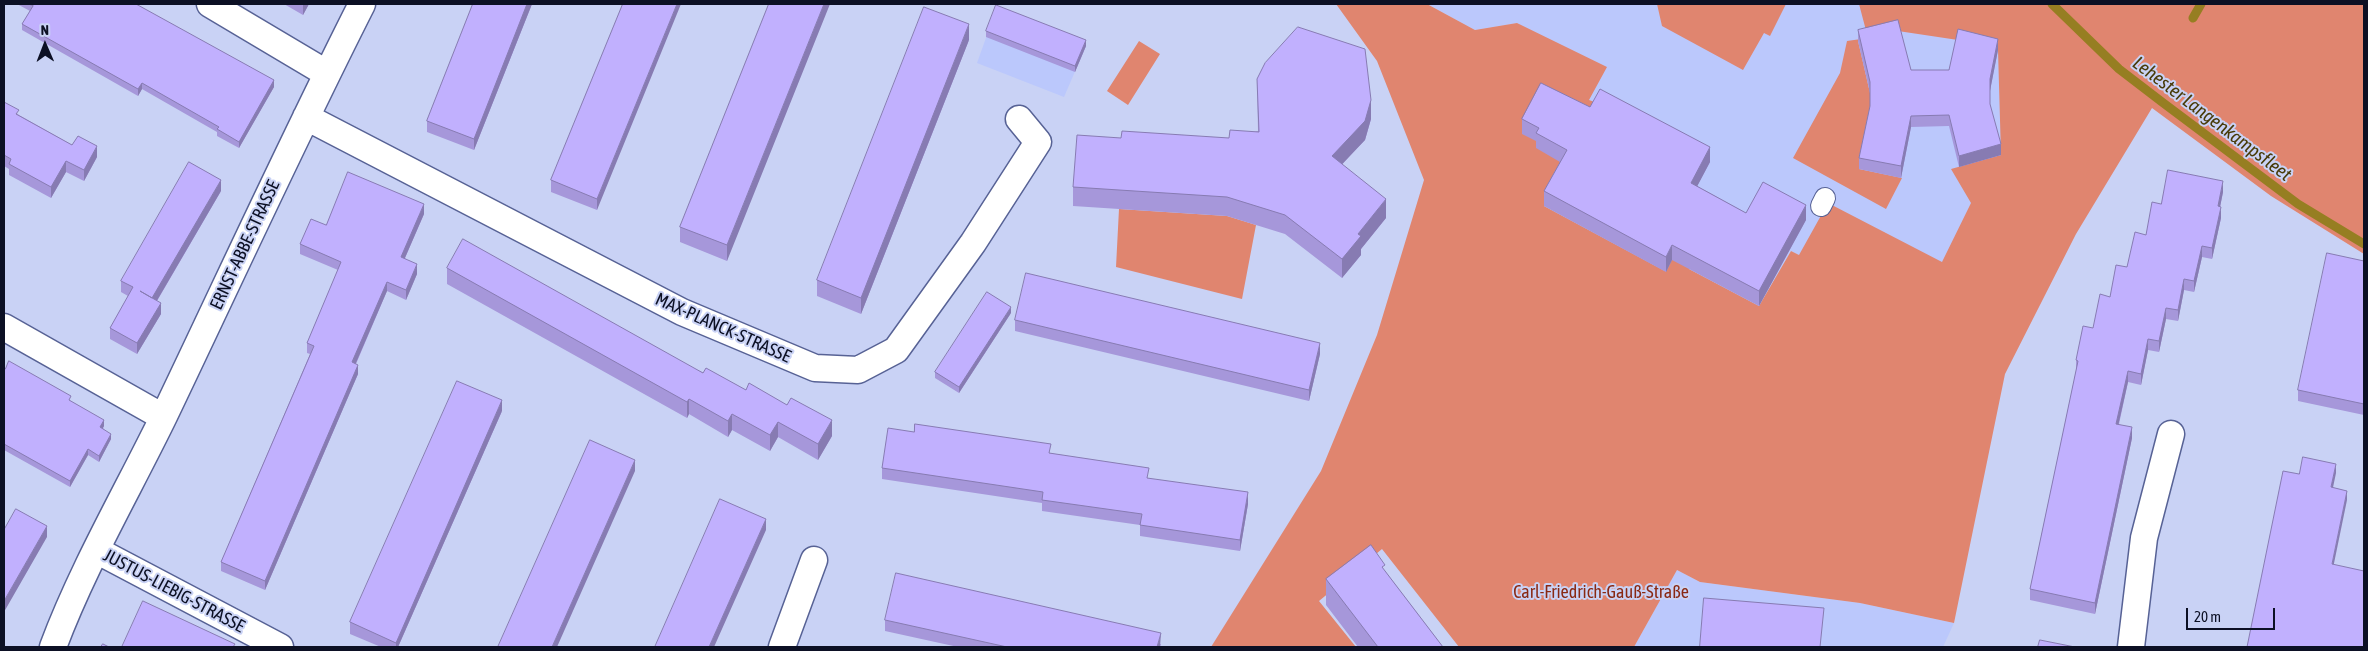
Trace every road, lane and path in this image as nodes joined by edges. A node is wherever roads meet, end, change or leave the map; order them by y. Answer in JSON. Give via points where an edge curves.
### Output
{"nodes":[{"id":1,"x":210,"y":4,"type":"edge"},
{"id":2,"x":362,"y":4,"type":"edge"},
{"id":3,"x":326,"y":73,"type":"junction"},
{"id":4,"x":306,"y":117,"type":"junction"},
{"id":5,"x":1019,"y":119,"type":"dead end"},
{"id":6,"x":4,"y":327,"type":"edge"},
{"id":7,"x":163,"y":417,"type":"junction"},
{"id":8,"x":2171,"y":434,"type":"dead end"},
{"id":9,"x":96,"y":550,"type":"junction"},
{"id":10,"x":814,"y":560,"type":"dead end"},
{"id":11,"x":53,"y":647,"type":"edge"},
{"id":12,"x":280,"y":647,"type":"edge"},
{"id":13,"x":782,"y":647,"type":"edge"},
{"id":14,"x":2131,"y":647,"type":"edge"}],
"edges":[{"from":1,"to":3,"type":"street"},
{"from":2,"to":3,"type":"street","name":"ERNST-ABBE-STRASSE"},
{"from":3,"to":4,"type":"street","name":"ERNST-ABBE-STRASSE"},
{"from":4,"to":5,"type":"street","name":"MAX-PLANCK-STRASSE","via":[[682,312],[816,368],[858,370],[896,350],[973,244],[1038,142]]},
{"from":4,"to":7,"type":"street","name":"ERNST-ABBE-STRASSE"},
{"from":6,"to":7,"type":"street"},
{"from":7,"to":9,"type":"street","name":"ERNST-ABBE-STRASSE"},
{"from":8,"to":14,"type":"street","via":[[2144,538]]},
{"from":9,"to":11,"type":"street","name":"ERNST-ABBE-STRASSE"},
{"from":9,"to":12,"type":"street","name":"JUSTUS-LIEBIG-STRASSE"},
{"from":10,"to":13,"type":"street"}]}
